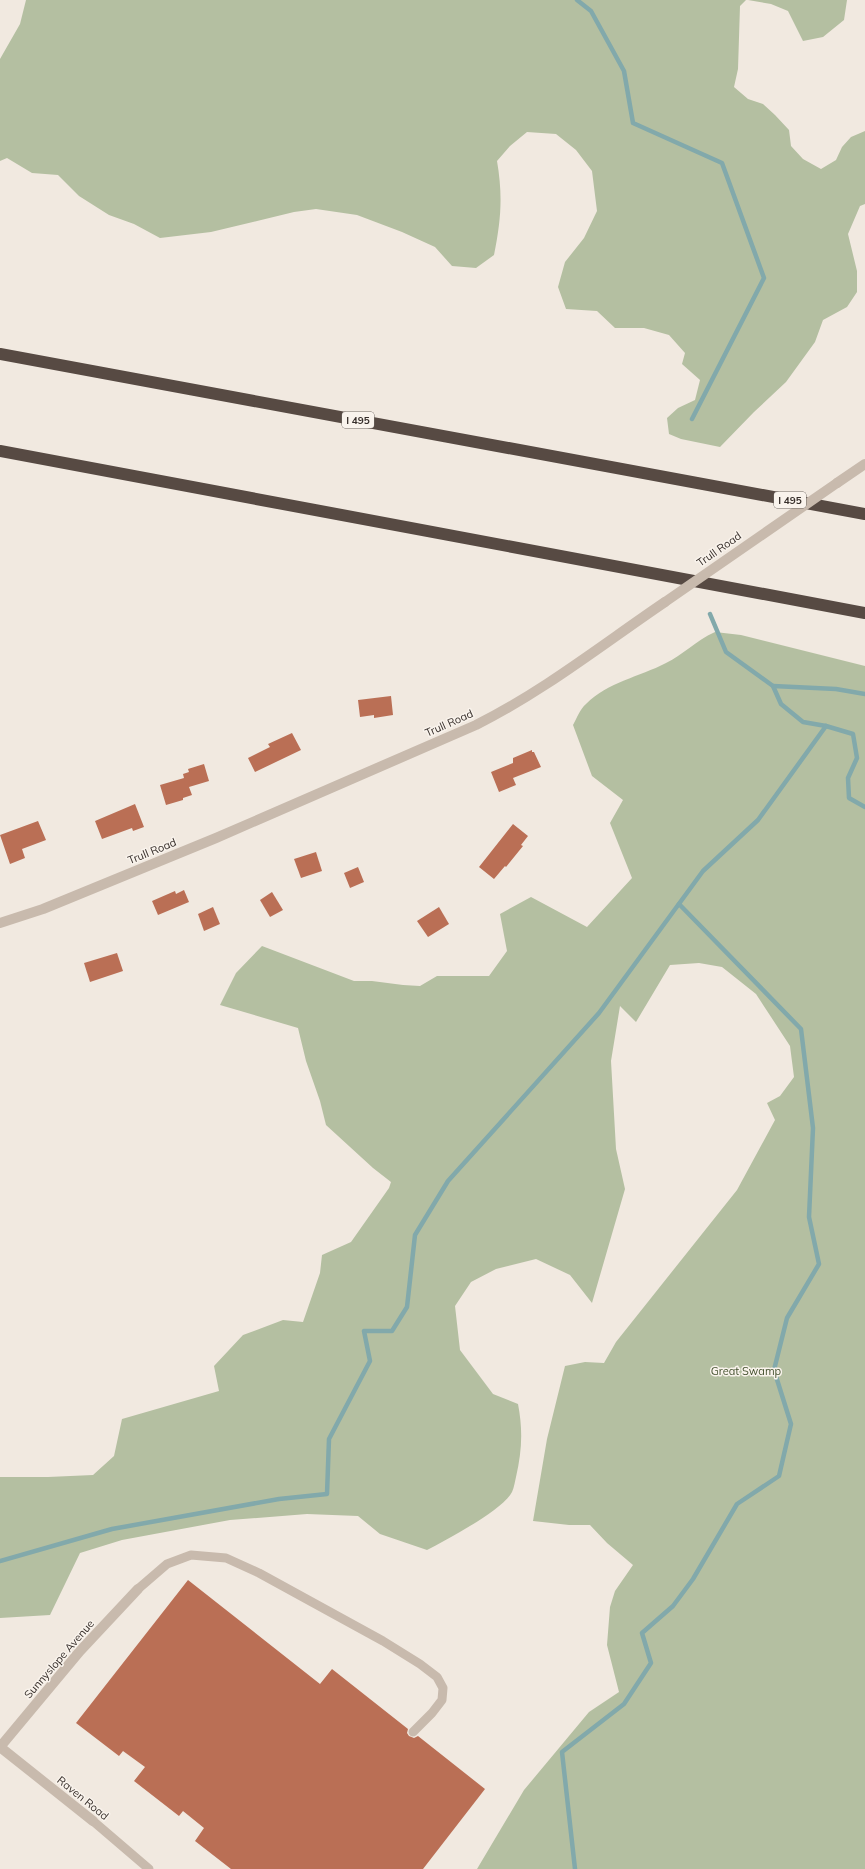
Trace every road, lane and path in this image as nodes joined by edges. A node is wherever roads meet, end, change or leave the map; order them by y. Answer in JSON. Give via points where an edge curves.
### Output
{"nodes":[{"id":1,"x":0,"y":354,"type":"edge"},
{"id":2,"x":0,"y":451,"type":"edge"},
{"id":3,"x":865,"y":464,"type":"edge"},
{"id":4,"x":865,"y":514,"type":"edge"},
{"id":5,"x":865,"y":613,"type":"edge"},
{"id":6,"x":0,"y":923,"type":"edge"},
{"id":7,"x":138,"y":1589,"type":"joint"},
{"id":8,"x":413,"y":1732,"type":"dead end"},
{"id":9,"x":0,"y":1747,"type":"edge"},
{"id":10,"x":93,"y":1821,"type":"joint"},
{"id":11,"x":149,"y":1869,"type":"edge"}],
"edges":[{"from":1,"to":4,"type":"highway","number":"I 495"},
{"from":2,"to":5,"type":"highway"},
{"from":3,"to":6,"type":"street","name":"Trull Road","bridge":true,"via":[[510,708],[216,838]]},
{"from":7,"to":8,"type":"lane","via":[[167,1564],[191,1555],[226,1558],[259,1573],[383,1641],[437,1677],[443,1688],[442,1700]]},
{"from":7,"to":9,"type":"street","name":"Sunnyslope Avenue","via":[[80,1651]]},
{"from":9,"to":10,"type":"street","name":"Raven Road"},
{"from":10,"to":11,"type":"lane","name":"Raven Road"}]}
